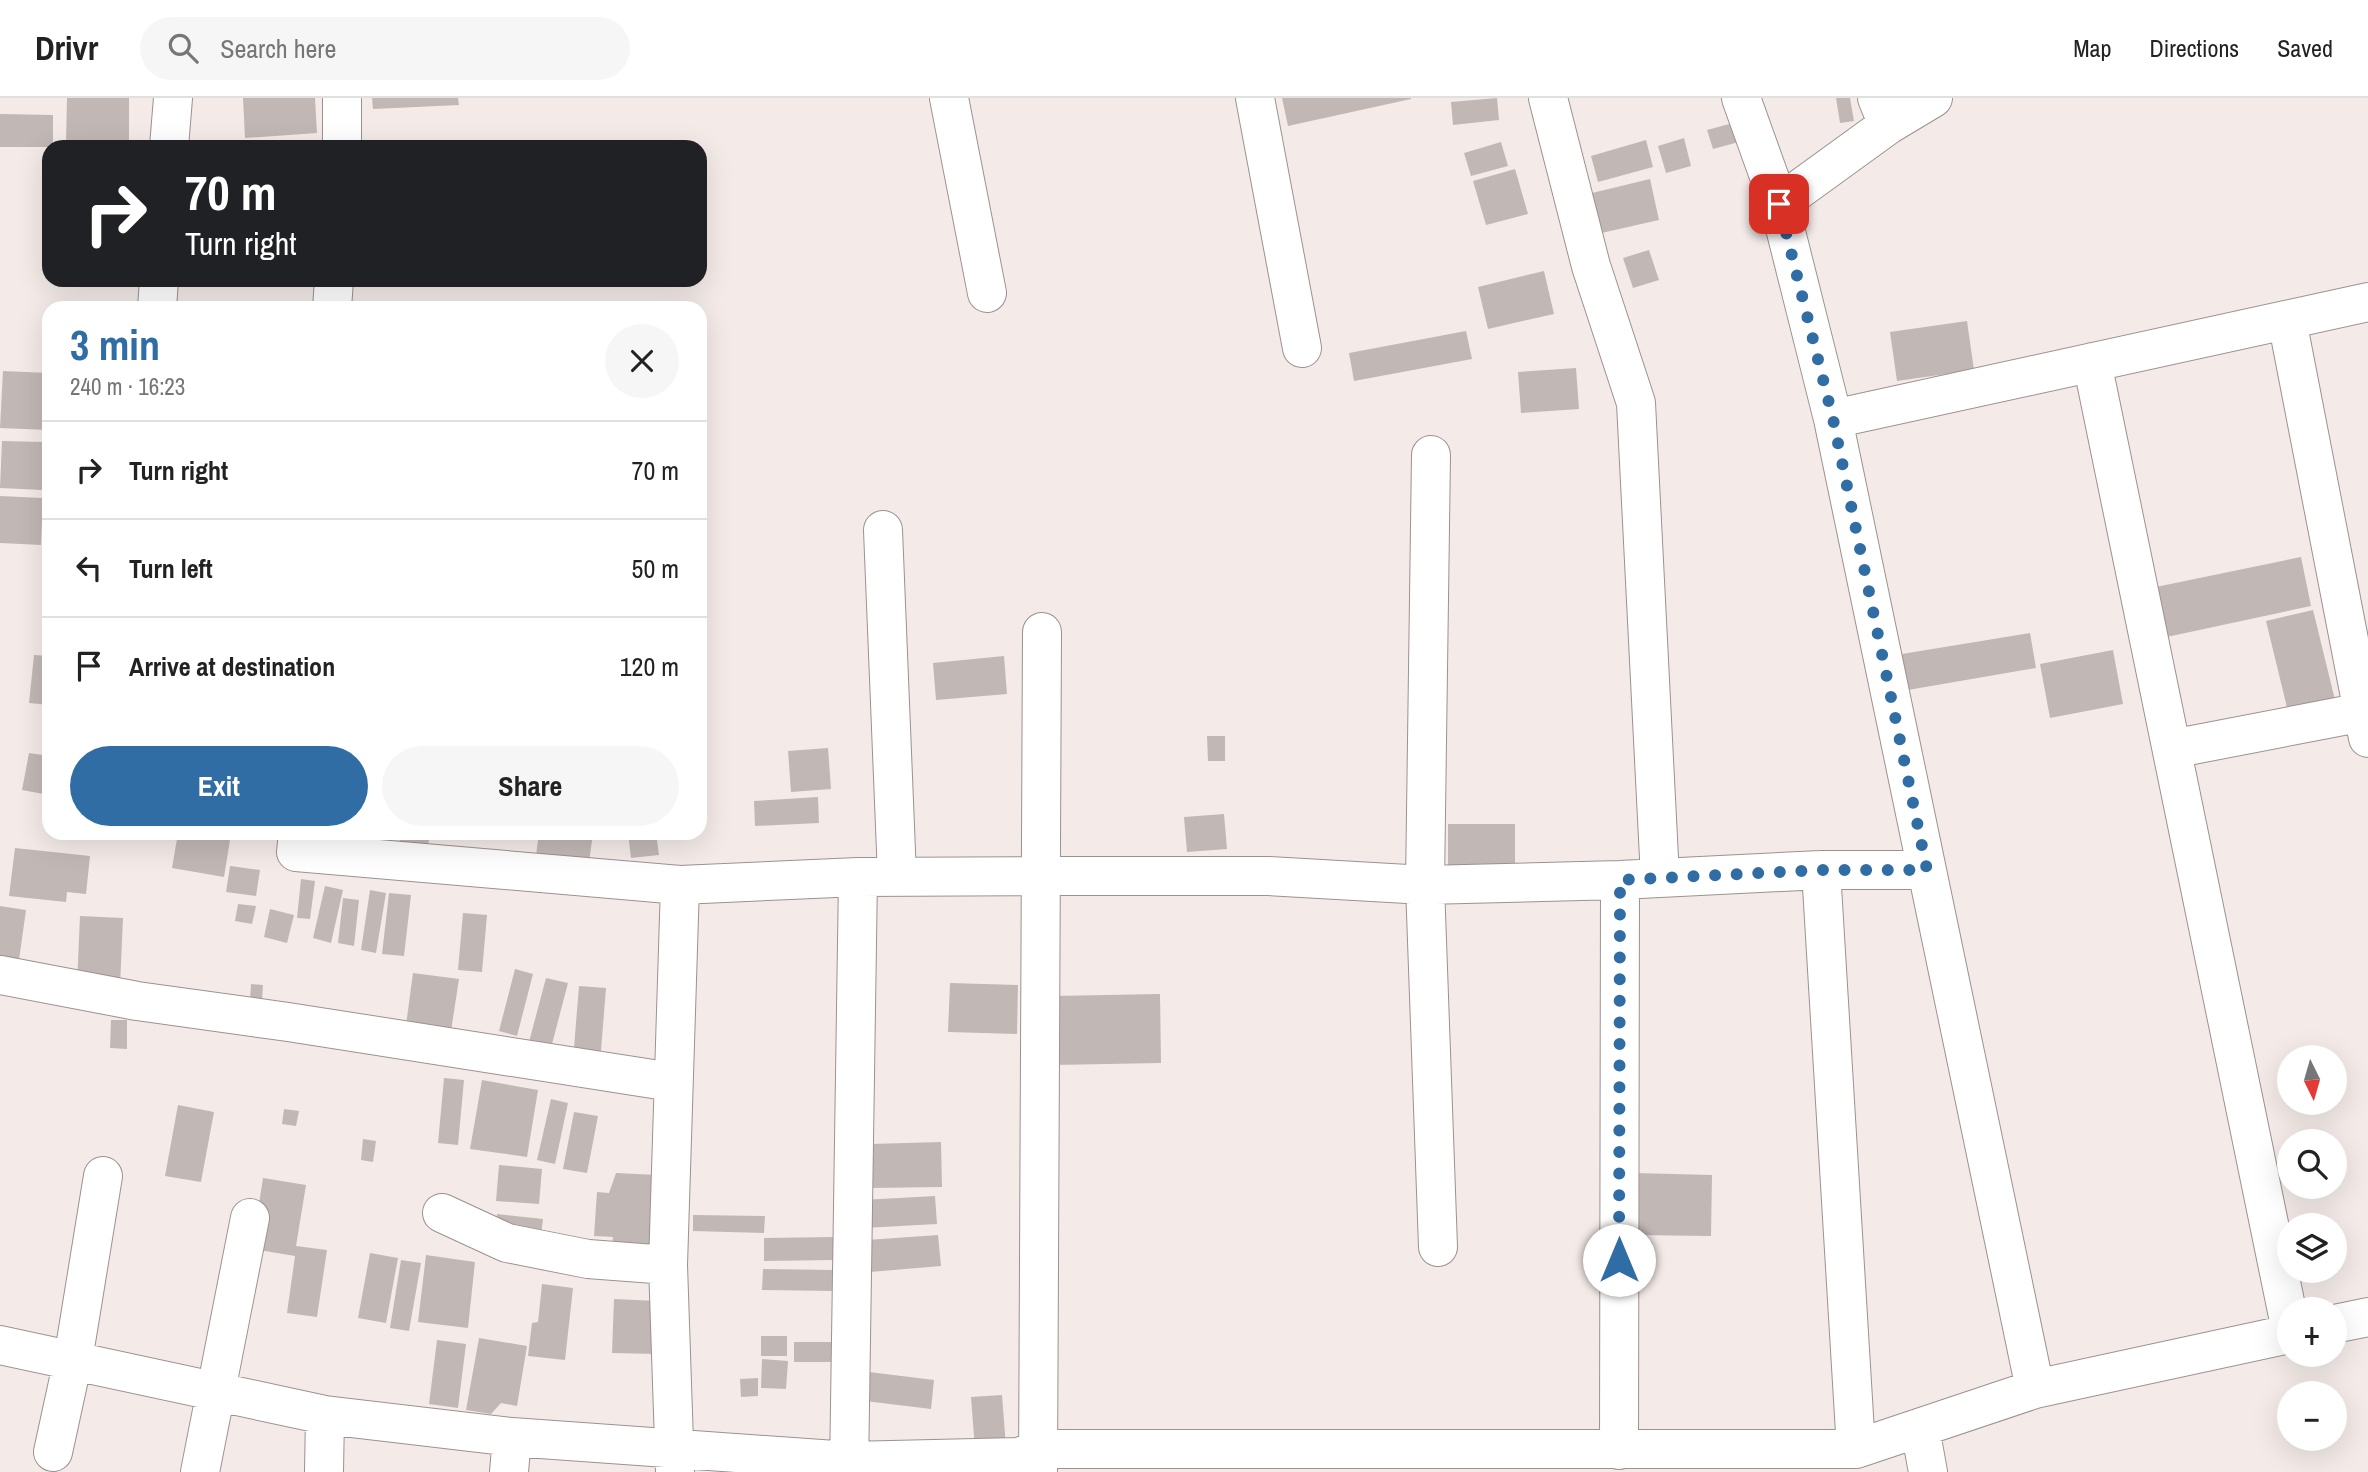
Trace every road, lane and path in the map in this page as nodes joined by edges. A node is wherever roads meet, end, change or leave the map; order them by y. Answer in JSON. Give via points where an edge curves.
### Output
{"nodes":[{"id":1,"x":173,"y":98,"type":"edge"},
{"id":2,"x":342,"y":98,"type":"edge"},
{"id":3,"x":949,"y":98,"type":"edge"},
{"id":4,"x":1255,"y":98,"type":"edge"},
{"id":5,"x":1548,"y":98,"type":"edge"},
{"id":6,"x":1741,"y":98,"type":"edge"},
{"id":7,"x":1933,"y":98,"type":"edge"},
{"id":8,"x":1882,"y":111,"type":"edge"},
{"id":9,"x":170,"y":140,"type":"edge"},
{"id":10,"x":342,"y":140,"type":"edge"},
{"id":11,"x":1779,"y":204,"type":"junction"},
{"id":12,"x":987,"y":293,"type":"dead end"},
{"id":13,"x":2368,"y":302,"type":"edge"},
{"id":14,"x":2287,"y":320,"type":"junction"},
{"id":15,"x":1302,"y":348,"type":"dead end"},
{"id":16,"x":2092,"y":362,"type":"junction"},
{"id":17,"x":1833,"y":419,"type":"junction"},
{"id":18,"x":1431,"y":455,"type":"dead end"},
{"id":19,"x":883,"y":530,"type":"dead end"},
{"id":20,"x":1042,"y":632,"type":"dead end"},
{"id":21,"x":2365,"y":725,"type":"edge"},
{"id":22,"x":2172,"y":749,"type":"junction"},
{"id":23,"x":297,"y":840,"type":"edge"},
{"id":24,"x":1821,"y":870,"type":"junction"},
{"id":25,"x":1927,"y":870,"type":"junction"},
{"id":26,"x":897,"y":876,"type":"junction"},
{"id":27,"x":1042,"y":876,"type":"junction"},
{"id":28,"x":858,"y":877,"type":"junction"},
{"id":29,"x":1660,"y":878,"type":"junction"},
{"id":30,"x":1620,"y":880,"type":"junction"},
{"id":31,"x":680,"y":885,"type":"junction"},
{"id":32,"x":1425,"y":885,"type":"junction"},
{"id":33,"x":0,"y":975,"type":"edge"},
{"id":34,"x":672,"y":1082,"type":"junction"},
{"id":35,"x":103,"y":1177,"type":"dead end"},
{"id":36,"x":442,"y":1213,"type":"dead end"},
{"id":37,"x":250,"y":1218,"type":"dead end"},
{"id":38,"x":1438,"y":1247,"type":"dead end"},
{"id":39,"x":668,"y":1265,"type":"junction"},
{"id":40,"x":2284,"y":1297,"type":"edge"},
{"id":41,"x":2368,"y":1317,"type":"edge"},
{"id":42,"x":2347,"y":1321,"type":"edge"},
{"id":43,"x":2277,"y":1337,"type":"edge"},
{"id":44,"x":0,"y":1345,"type":"edge"},
{"id":45,"x":74,"y":1360,"type":"junction"},
{"id":46,"x":2035,"y":1390,"type":"junction"},
{"id":47,"x":217,"y":1391,"type":"junction"},
{"id":48,"x":325,"y":1415,"type":"junction"},
{"id":49,"x":1920,"y":1427,"type":"junction"},
{"id":50,"x":1856,"y":1449,"type":"junction"},
{"id":51,"x":1619,"y":1450,"type":"junction"},
{"id":52,"x":53,"y":1452,"type":"dead end"},
{"id":53,"x":511,"y":1455,"type":"edge"},
{"id":54,"x":675,"y":1461,"type":"edge"},
{"id":55,"x":1039,"y":1461,"type":"edge"},
{"id":56,"x":849,"y":1467,"type":"edge"},
{"id":57,"x":200,"y":1472,"type":"edge"},
{"id":58,"x":324,"y":1472,"type":"edge"},
{"id":59,"x":1928,"y":1472,"type":"edge"}],
"edges":[{"from":1,"to":9,"type":"street"},
{"from":2,"to":10,"type":"street"},
{"from":3,"to":12,"type":"street"},
{"from":4,"to":15,"type":"street"},
{"from":5,"to":29,"type":"street","via":[[1591,266],[1636,403]]},
{"from":6,"to":11,"type":"street"},
{"from":7,"to":8,"type":"street"},
{"from":8,"to":11,"type":"street"},
{"from":11,"to":17,"type":"street"},
{"from":13,"to":14,"type":"street"},
{"from":14,"to":16,"type":"street"},
{"from":14,"to":21,"type":"street"},
{"from":16,"to":17,"type":"street"},
{"from":16,"to":22,"type":"street"},
{"from":17,"to":25,"type":"street"},
{"from":18,"to":32,"type":"street"},
{"from":19,"to":26,"type":"street"},
{"from":20,"to":27,"type":"street"},
{"from":21,"to":22,"type":"street"},
{"from":22,"to":40,"type":"street"},
{"from":23,"to":31,"type":"street","via":[[296,852]]},
{"from":24,"to":25,"type":"street"},
{"from":24,"to":29,"type":"street"},
{"from":24,"to":50,"type":"street"},
{"from":25,"to":46,"type":"street"},
{"from":26,"to":27,"type":"street"},
{"from":26,"to":28,"type":"street"},
{"from":27,"to":32,"type":"street","via":[[1268,876]]},
{"from":27,"to":55,"type":"street"},
{"from":28,"to":31,"type":"street"},
{"from":28,"to":56,"type":"street"},
{"from":29,"to":30,"type":"street"},
{"from":30,"to":32,"type":"street"},
{"from":30,"to":51,"type":"street"},
{"from":31,"to":34,"type":"street"},
{"from":32,"to":38,"type":"street"},
{"from":33,"to":34,"type":"street","via":[[137,1001]]},
{"from":34,"to":39,"type":"street"},
{"from":35,"to":45,"type":"street"},
{"from":36,"to":39,"type":"street","via":[[507,1243],[588,1259]]},
{"from":37,"to":47,"type":"street"},
{"from":39,"to":54,"type":"street"},
{"from":41,"to":42,"type":"street"},
{"from":43,"to":46,"type":"street"},
{"from":44,"to":45,"type":"street"},
{"from":45,"to":47,"type":"street"},
{"from":45,"to":52,"type":"street"},
{"from":46,"to":49,"type":"street"},
{"from":47,"to":48,"type":"street"},
{"from":47,"to":57,"type":"street"},
{"from":48,"to":53,"type":"street"},
{"from":48,"to":58,"type":"street"},
{"from":49,"to":50,"type":"street"},
{"from":49,"to":59,"type":"street"},
{"from":50,"to":51,"type":"street"},
{"from":51,"to":55,"type":"street"},
{"from":53,"to":54,"type":"street"},
{"from":54,"to":56,"type":"street"},
{"from":55,"to":56,"type":"street","via":[[1018,1457]]}]}
